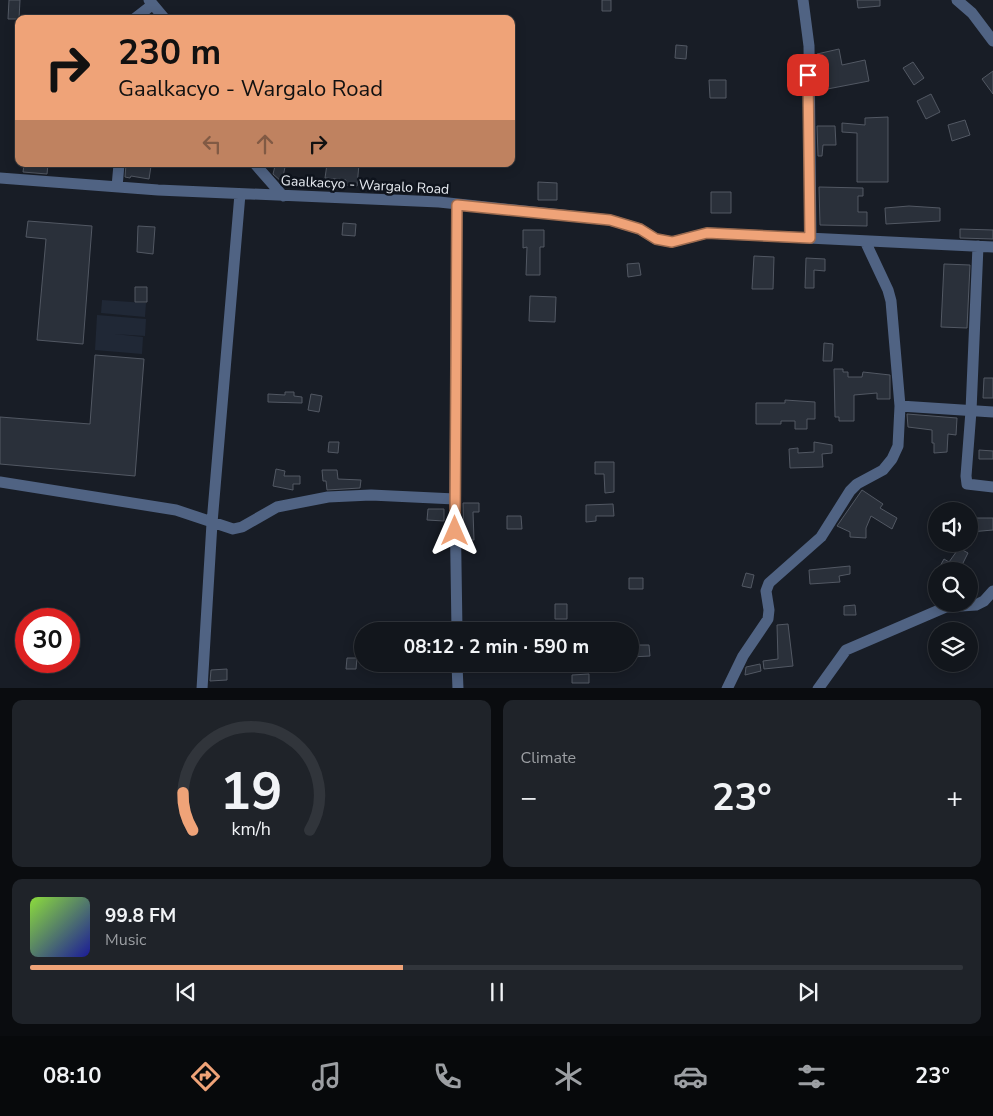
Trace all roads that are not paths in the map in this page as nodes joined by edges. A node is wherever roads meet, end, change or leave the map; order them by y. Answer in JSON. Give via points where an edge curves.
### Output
{"nodes":[{"id":1,"x":803,"y":0,"type":"edge"},
{"id":2,"x":957,"y":0,"type":"edge"},
{"id":3,"x":150,"y":3,"type":"edge"},
{"id":4,"x":138,"y":15,"type":"edge"},
{"id":5,"x":161,"y":15,"type":"edge"},
{"id":6,"x":993,"y":41,"type":"edge"},
{"id":7,"x":119,"y":167,"type":"edge"},
{"id":8,"x":258,"y":167,"type":"edge"},
{"id":9,"x":0,"y":178,"type":"edge"},
{"id":10,"x":117,"y":187,"type":"junction"},
{"id":11,"x":240,"y":194,"type":"junction"},
{"id":12,"x":283,"y":196,"type":"junction"},
{"id":13,"x":457,"y":205,"type":"junction"},
{"id":14,"x":810,"y":238,"type":"junction"},
{"id":15,"x":865,"y":241,"type":"junction"},
{"id":16,"x":978,"y":246,"type":"junction"},
{"id":17,"x":993,"y":247,"type":"edge"},
{"id":18,"x":900,"y":406,"type":"junction"},
{"id":19,"x":971,"y":411,"type":"junction"},
{"id":20,"x":993,"y":412,"type":"edge"},
{"id":21,"x":0,"y":482,"type":"edge"},
{"id":22,"x":993,"y":487,"type":"edge"},
{"id":23,"x":455,"y":499,"type":"junction"},
{"id":24,"x":212,"y":523,"type":"junction"},
{"id":25,"x":993,"y":591,"type":"edge"},
{"id":26,"x":457,"y":622,"type":"edge"},
{"id":27,"x":457,"y":672,"type":"edge"},
{"id":28,"x":202,"y":688,"type":"edge"},
{"id":29,"x":458,"y":688,"type":"edge"},
{"id":30,"x":727,"y":688,"type":"edge"},
{"id":31,"x":818,"y":688,"type":"edge"}],
"edges":[{"from":1,"to":14,"type":"street","via":[[808,46]]},
{"from":2,"to":6,"type":"street","via":[[972,13]]},
{"from":3,"to":4,"type":"street"},
{"from":3,"to":5,"type":"street"},
{"from":7,"to":10,"type":"street"},
{"from":8,"to":12,"type":"street"},
{"from":9,"to":10,"type":"street","name":"Gaalkacyo - Wargalo Road"},
{"from":10,"to":11,"type":"street","name":"Gaalkacyo - Wargalo Road"},
{"from":11,"to":12,"type":"street","name":"Gaalkacyo - Wargalo Road"},
{"from":11,"to":24,"type":"street"},
{"from":12,"to":13,"type":"street","name":"Gaalkacyo - Wargalo Road"},
{"from":13,"to":14,"type":"street","name":"Gaalkacyo - Wargalo Road","via":[[610,220],[640,229],[656,239],[672,242],[707,233]]},
{"from":13,"to":23,"type":"street"},
{"from":14,"to":15,"type":"street","name":"Gaalkacyo - Wargalo Road"},
{"from":15,"to":16,"type":"street","name":"Gaalkacyo - Wargalo Road"},
{"from":15,"to":18,"type":"street","via":[[891,301]]},
{"from":16,"to":17,"type":"street","name":"Gaalkacyo - Wargalo Road"},
{"from":16,"to":19,"type":"street"},
{"from":18,"to":19,"type":"street"},
{"from":18,"to":30,"type":"street","via":[[898,446],[892,459],[883,470],[857,484],[821,537],[769,583],[766,592],[768,619],[743,656]]},
{"from":19,"to":20,"type":"street"},
{"from":19,"to":22,"type":"street","via":[[967,484]]},
{"from":21,"to":24,"type":"street","via":[[176,510]]},
{"from":23,"to":24,"type":"street","via":[[340,496],[277,506],[242,527],[232,529]]},
{"from":23,"to":26,"type":"street"},
{"from":24,"to":28,"type":"street"},
{"from":25,"to":31,"type":"street","via":[[984,602],[946,606],[846,650]]},
{"from":27,"to":29,"type":"street"}]}
